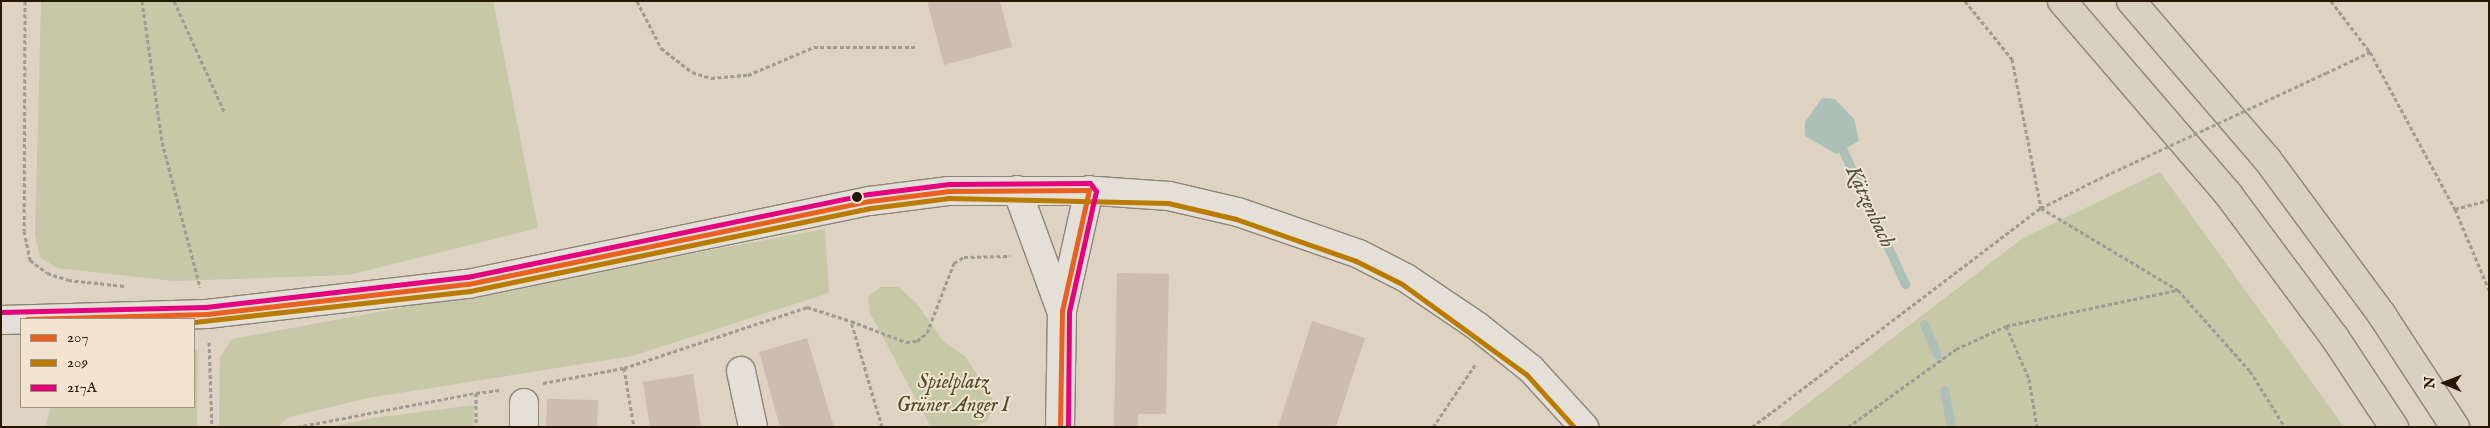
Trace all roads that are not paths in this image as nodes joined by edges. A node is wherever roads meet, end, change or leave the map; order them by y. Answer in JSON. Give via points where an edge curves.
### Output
{"nodes":[{"id":1,"x":2062,"y":1,"type":"edge"},
{"id":2,"x":2131,"y":1,"type":"edge"},
{"id":3,"x":1017,"y":190,"type":"junction"},
{"id":4,"x":1089,"y":190,"type":"junction"},
{"id":5,"x":1062,"y":311,"type":"junction"},
{"id":6,"x":20,"y":318,"type":"edge"},
{"id":7,"x":24,"y":318,"type":"edge"},
{"id":8,"x":1,"y":320,"type":"edge"},
{"id":9,"x":741,"y":371,"type":"dead end"},
{"id":10,"x":753,"y":427,"type":"edge"},
{"id":11,"x":1060,"y":427,"type":"edge"},
{"id":12,"x":1584,"y":427,"type":"edge"},
{"id":13,"x":2394,"y":427,"type":"edge"},
{"id":14,"x":2456,"y":427,"type":"edge"}],
"edges":[{"from":1,"to":13,"type":"highway","via":[[2228,194],[2335,338]]},
{"from":2,"to":14,"type":"highway","via":[[2267,159],[2382,315]]},
{"from":3,"to":4,"type":"street"},
{"from":3,"to":5,"type":"street"},
{"from":3,"to":7,"type":"street","via":[[949,191],[870,201],[468,284]]},
{"from":4,"to":5,"type":"street"},
{"from":4,"to":12,"type":"street","via":[[1169,196],[1238,212],[1360,254],[1406,278],[1477,326],[1531,369]]},
{"from":5,"to":11,"type":"street"},
{"from":6,"to":8,"type":"street"},
{"from":9,"to":10,"type":"street"}]}
